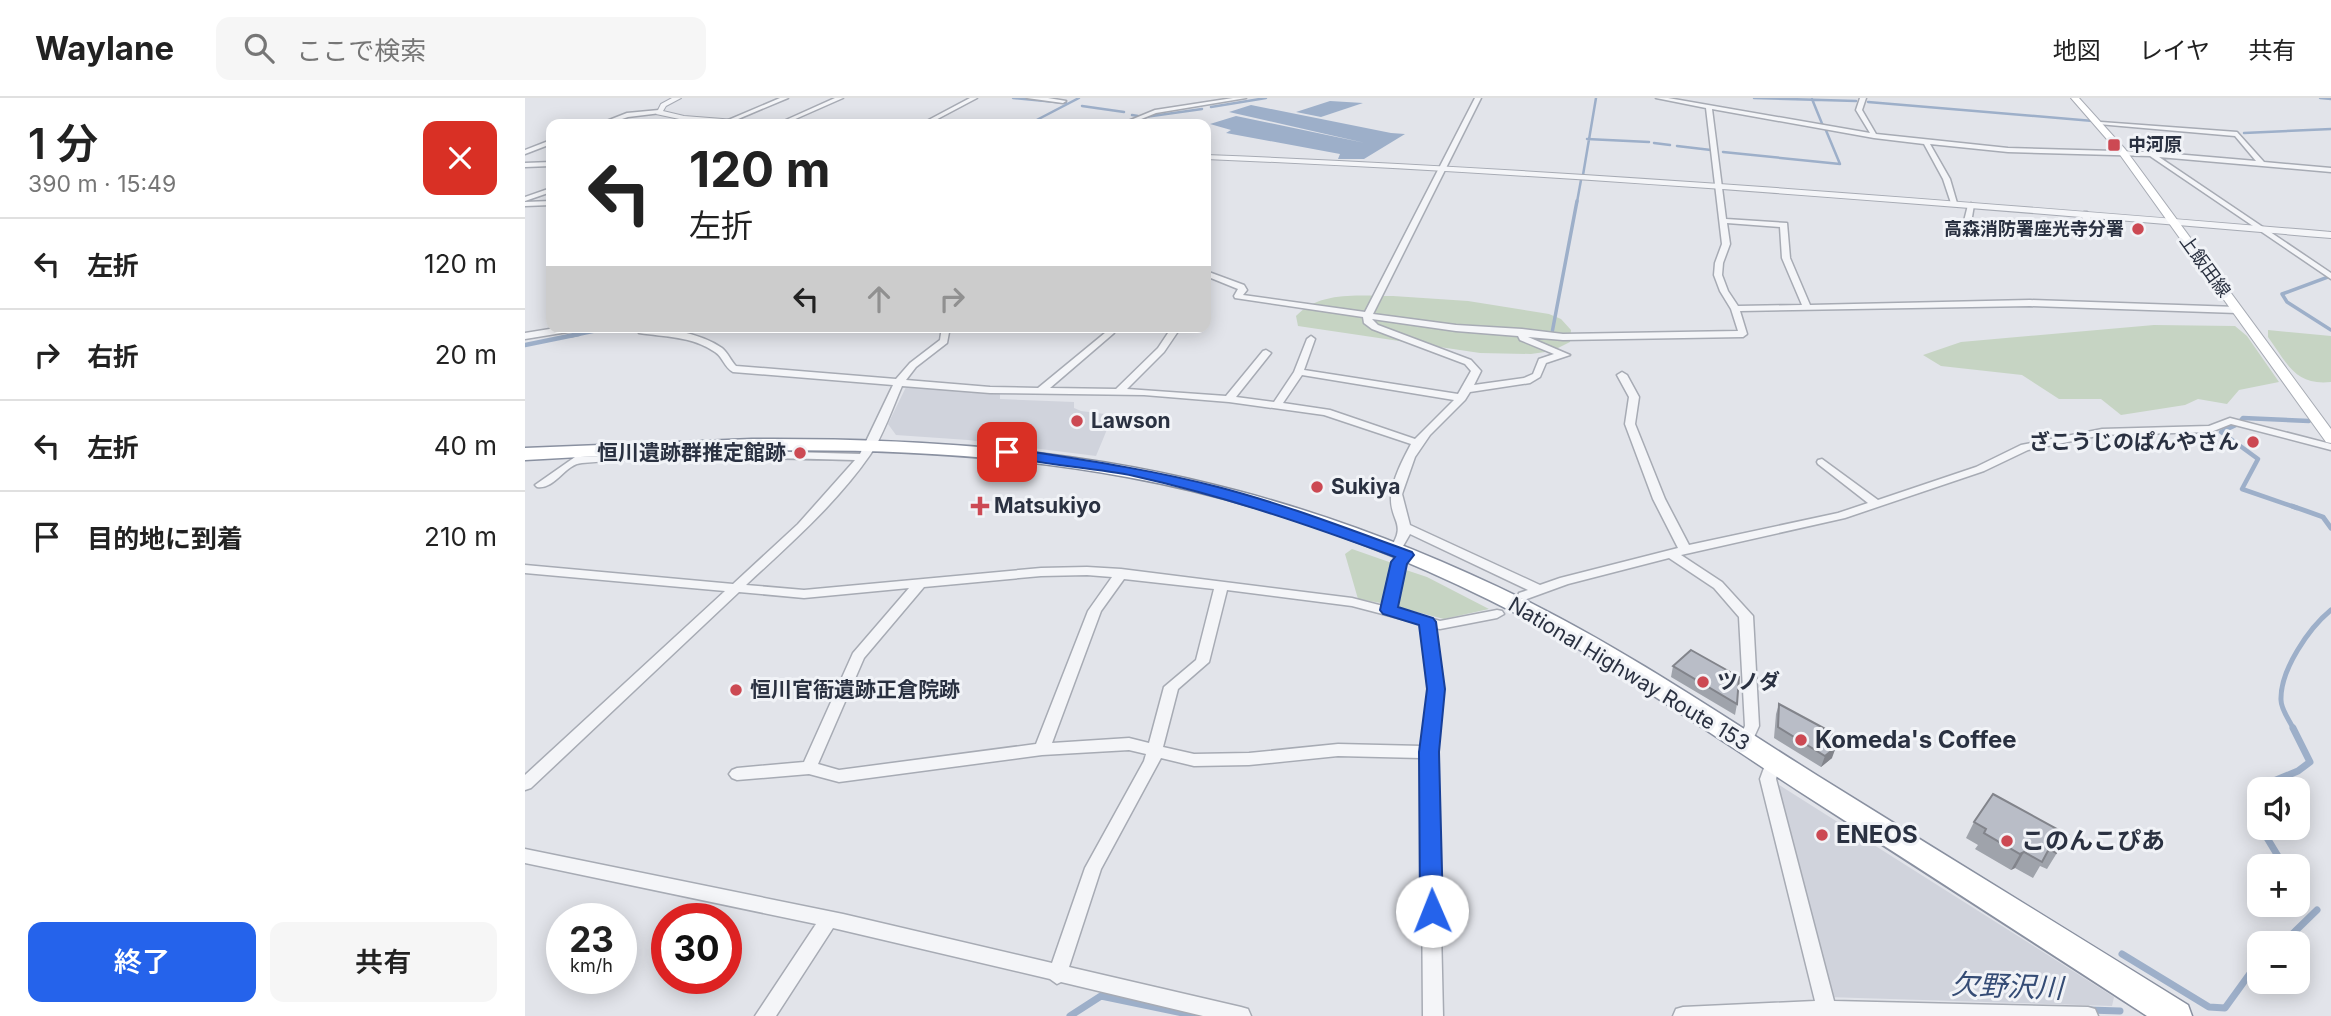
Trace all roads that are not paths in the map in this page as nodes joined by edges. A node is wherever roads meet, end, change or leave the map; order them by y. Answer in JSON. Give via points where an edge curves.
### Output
{"nodes":[{"id":1,"x":678,"y":98,"type":"edge"},
{"id":2,"x":785,"y":98,"type":"edge"},
{"id":3,"x":840,"y":98,"type":"edge"},
{"id":4,"x":974,"y":98,"type":"edge"},
{"id":5,"x":1030,"y":98,"type":"edge"},
{"id":6,"x":1243,"y":98,"type":"edge"},
{"id":7,"x":1478,"y":98,"type":"edge"},
{"id":8,"x":1660,"y":98,"type":"edge"},
{"id":9,"x":1863,"y":98,"type":"edge"},
{"id":10,"x":2053,"y":98,"type":"edge"},
{"id":11,"x":2073,"y":99,"type":"edge"},
{"id":12,"x":1063,"y":101,"type":"dead end"},
{"id":13,"x":1709,"y":108,"type":"junction"},
{"id":14,"x":659,"y":112,"type":"junction"},
{"id":15,"x":616,"y":119,"type":"edge"},
{"id":16,"x":701,"y":119,"type":"edge"},
{"id":17,"x":734,"y":119,"type":"edge"},
{"id":18,"x":792,"y":119,"type":"edge"},
{"id":19,"x":934,"y":119,"type":"edge"},
{"id":20,"x":1137,"y":119,"type":"edge"},
{"id":21,"x":2101,"y":124,"type":"junction"},
{"id":22,"x":1874,"y":136,"type":"junction"},
{"id":23,"x":1926,"y":142,"type":"junction"},
{"id":24,"x":546,"y":144,"type":"edge"},
{"id":25,"x":525,"y":152,"type":"edge"},
{"id":26,"x":2125,"y":153,"type":"junction"},
{"id":27,"x":2151,"y":154,"type":"junction"},
{"id":28,"x":1211,"y":157,"type":"edge"},
{"id":29,"x":2261,"y":163,"type":"junction"},
{"id":30,"x":546,"y":164,"type":"edge"},
{"id":31,"x":525,"y":165,"type":"edge"},
{"id":32,"x":1443,"y":167,"type":"junction"},
{"id":33,"x":2331,"y":170,"type":"edge"},
{"id":34,"x":1721,"y":187,"type":"junction"},
{"id":35,"x":546,"y":192,"type":"edge"},
{"id":36,"x":525,"y":202,"type":"edge"},
{"id":37,"x":546,"y":203,"type":"edge"},
{"id":38,"x":1954,"y":203,"type":"junction"},
{"id":39,"x":1971,"y":205,"type":"junction"},
{"id":40,"x":2084,"y":214,"type":"junction"},
{"id":41,"x":1724,"y":221,"type":"junction"},
{"id":42,"x":2172,"y":222,"type":"junction"},
{"id":43,"x":2261,"y":229,"type":"junction"},
{"id":44,"x":2331,"y":235,"type":"edge"},
{"id":45,"x":1211,"y":275,"type":"edge"},
{"id":46,"x":2329,"y":275,"type":"edge"},
{"id":47,"x":1807,"y":307,"type":"junction"},
{"id":48,"x":1735,"y":309,"type":"junction"},
{"id":49,"x":2237,"y":310,"type":"junction"},
{"id":50,"x":1369,"y":315,"type":"junction"},
{"id":51,"x":1522,"y":332,"type":"junction"},
{"id":52,"x":546,"y":333,"type":"edge"},
{"id":53,"x":656,"y":333,"type":"edge"},
{"id":54,"x":945,"y":333,"type":"edge"},
{"id":55,"x":1109,"y":333,"type":"edge"},
{"id":56,"x":1173,"y":333,"type":"edge"},
{"id":57,"x":525,"y":336,"type":"edge"},
{"id":58,"x":1311,"y":339,"type":"dead end"},
{"id":59,"x":1266,"y":353,"type":"dead end"},
{"id":60,"x":1299,"y":372,"type":"junction"},
{"id":61,"x":1622,"y":375,"type":"dead end"},
{"id":62,"x":899,"y":382,"type":"junction"},
{"id":63,"x":1041,"y":391,"type":"junction"},
{"id":64,"x":1118,"y":391,"type":"junction"},
{"id":65,"x":1465,"y":393,"type":"junction"},
{"id":66,"x":1229,"y":399,"type":"junction"},
{"id":67,"x":1276,"y":406,"type":"junction"},
{"id":68,"x":2331,"y":439,"type":"edge"},
{"id":69,"x":1418,"y":443,"type":"junction"},
{"id":70,"x":2331,"y":447,"type":"edge"},
{"id":71,"x":754,"y":449,"type":"junction"},
{"id":72,"x":867,"y":450,"type":"junction"},
{"id":73,"x":525,"y":454,"type":"edge"},
{"id":74,"x":1822,"y":462,"type":"dead end"},
{"id":75,"x":541,"y":485,"type":"dead end"},
{"id":76,"x":1878,"y":505,"type":"junction"},
{"id":77,"x":1406,"y":528,"type":"junction"},
{"id":78,"x":1678,"y":552,"type":"junction"},
{"id":79,"x":1401,"y":553,"type":"junction"},
{"id":80,"x":525,"y":570,"type":"edge"},
{"id":81,"x":1121,"y":573,"type":"junction"},
{"id":82,"x":919,"y":584,"type":"junction"},
{"id":83,"x":1220,"y":587,"type":"junction"},
{"id":84,"x":733,"y":589,"type":"junction"},
{"id":85,"x":1539,"y":590,"type":"junction"},
{"id":86,"x":1524,"y":596,"type":"dead end"},
{"id":87,"x":1389,"y":610,"type":"junction"},
{"id":88,"x":1497,"y":614,"type":"dead end"},
{"id":89,"x":1427,"y":622,"type":"junction"},
{"id":90,"x":1745,"y":743,"type":"junction"},
{"id":91,"x":1042,"y":750,"type":"junction"},
{"id":92,"x":1155,"y":750,"type":"junction"},
{"id":93,"x":1429,"y":752,"type":"junction"},
{"id":94,"x":1773,"y":761,"type":"junction"},
{"id":95,"x":809,"y":768,"type":"junction"},
{"id":96,"x":737,"y":774,"type":"dead end"},
{"id":97,"x":525,"y":784,"type":"edge"},
{"id":98,"x":525,"y":856,"type":"edge"},
{"id":99,"x":828,"y":919,"type":"junction"},
{"id":100,"x":1057,"y":975,"type":"junction"},
{"id":101,"x":2143,"y":1008,"type":"edge"},
{"id":102,"x":1827,"y":1010,"type":"junction"},
{"id":103,"x":1904,"y":1014,"type":"edge"},
{"id":104,"x":765,"y":1016,"type":"edge"},
{"id":105,"x":1241,"y":1016,"type":"edge"},
{"id":106,"x":1433,"y":1016,"type":"edge"},
{"id":107,"x":1683,"y":1016,"type":"edge"},
{"id":108,"x":2088,"y":1016,"type":"edge"},
{"id":109,"x":2176,"y":1016,"type":"edge"}],
"edges":[{"from":1,"to":14,"type":"street"},
{"from":2,"to":17,"type":"street"},
{"from":3,"to":18,"type":"street"},
{"from":4,"to":19,"type":"street"},
{"from":5,"to":12,"type":"street"},
{"from":6,"to":20,"type":"street"},
{"from":7,"to":32,"type":"street"},
{"from":8,"to":13,"type":"street"},
{"from":9,"to":22,"type":"street","via":[[1859,110]]},
{"from":10,"to":11,"type":"street"},
{"from":11,"to":21,"type":"main road","name":"上飯田線"},
{"from":13,"to":22,"type":"street"},
{"from":13,"to":34,"type":"street"},
{"from":14,"to":15,"type":"street"},
{"from":14,"to":16,"type":"street"},
{"from":21,"to":26,"type":"main road","name":"上飯田線"},
{"from":21,"to":29,"type":"street","via":[[2237,134]]},
{"from":22,"to":23,"type":"street"},
{"from":23,"to":26,"type":"street","via":[[2020,151]]},
{"from":23,"to":38,"type":"street","via":[[1951,183]]},
{"from":24,"to":25,"type":"street"},
{"from":26,"to":27,"type":"street"},
{"from":26,"to":42,"type":"main road","name":"上飯田線"},
{"from":27,"to":29,"type":"street"},
{"from":27,"to":43,"type":"street"},
{"from":28,"to":32,"type":"street"},
{"from":29,"to":33,"type":"street"},
{"from":30,"to":31,"type":"street"},
{"from":32,"to":34,"type":"street"},
{"from":32,"to":50,"type":"street"},
{"from":34,"to":38,"type":"street"},
{"from":34,"to":41,"type":"street"},
{"from":35,"to":36,"type":"street"},
{"from":36,"to":37,"type":"street"},
{"from":38,"to":39,"type":"street"},
{"from":39,"to":40,"type":"street"},
{"from":39,"to":40,"type":"street","via":[[1967,225],[2092,227]]},
{"from":40,"to":42,"type":"street"},
{"from":41,"to":47,"type":"street","via":[[1784,225],[1786,258]]},
{"from":41,"to":48,"type":"street","via":[[1726,244],[1718,275]]},
{"from":42,"to":43,"type":"street"},
{"from":42,"to":49,"type":"main road","name":"上飯田線"},
{"from":43,"to":44,"type":"street"},
{"from":43,"to":46,"type":"street"},
{"from":45,"to":50,"type":"street","via":[[1241,287],[1238,296]]},
{"from":47,"to":48,"type":"street"},
{"from":47,"to":49,"type":"street","via":[[2030,303]]},
{"from":48,"to":51,"type":"street","via":[[1743,334],[1563,337]]},
{"from":49,"to":68,"type":"main road","name":"上飯田線"},
{"from":50,"to":51,"type":"street"},
{"from":50,"to":65,"type":"street","via":[[1367,321],[1375,327],[1468,362],[1476,371]]},
{"from":51,"to":65,"type":"street","via":[[1534,345],[1565,355],[1543,360],[1537,375],[1527,380]]},
{"from":52,"to":57,"type":"street"},
{"from":53,"to":62,"type":"street","via":[[711,346],[722,352],[733,369]]},
{"from":54,"to":62,"type":"street","via":[[944,341]]},
{"from":55,"to":63,"type":"street"},
{"from":56,"to":64,"type":"street"},
{"from":58,"to":60,"type":"street"},
{"from":59,"to":66,"type":"street"},
{"from":60,"to":65,"type":"street"},
{"from":60,"to":67,"type":"street"},
{"from":61,"to":78,"type":"street","via":[[1635,397],[1630,424]]},
{"from":62,"to":63,"type":"street"},
{"from":62,"to":72,"type":"street"},
{"from":63,"to":64,"type":"street"},
{"from":64,"to":66,"type":"street"},
{"from":65,"to":69,"type":"street"},
{"from":66,"to":67,"type":"street"},
{"from":67,"to":69,"type":"street","via":[[1326,412]]},
{"from":69,"to":77,"type":"street","via":[[1397,489]]},
{"from":70,"to":76,"type":"street","via":[[2230,421],[2211,429],[2102,432],[2025,447],[1980,469]]},
{"from":71,"to":72,"type":"highway","name":"National Highway Route 153"},
{"from":71,"to":73,"type":"highway","name":"National Highway Route 153"},
{"from":71,"to":75,"type":"street","via":[[575,460]]},
{"from":72,"to":79,"type":"highway","name":"National Highway Route 153","via":[[1007,452],[1131,471],[1280,510]]},
{"from":72,"to":84,"type":"street","via":[[802,526]]},
{"from":74,"to":76,"type":"street"},
{"from":76,"to":78,"type":"street","via":[[1804,526]]},
{"from":77,"to":79,"type":"street"},
{"from":77,"to":85,"type":"street"},
{"from":78,"to":85,"type":"street"},
{"from":78,"to":90,"type":"street","via":[[1746,616],[1752,726]]},
{"from":79,"to":87,"type":"street"},
{"from":79,"to":90,"type":"highway","name":"National Highway Route 153","via":[[1556,626]]},
{"from":80,"to":84,"type":"street"},
{"from":81,"to":82,"type":"street","via":[[1041,572]]},
{"from":81,"to":83,"type":"street"},
{"from":81,"to":91,"type":"street","via":[[1095,611]]},
{"from":82,"to":84,"type":"street","via":[[804,594]]},
{"from":82,"to":95,"type":"street","via":[[858,656]]},
{"from":83,"to":87,"type":"street"},
{"from":83,"to":92,"type":"street","via":[[1202,662],[1171,687]]},
{"from":84,"to":97,"type":"street"},
{"from":85,"to":86,"type":"street"},
{"from":87,"to":89,"type":"street"},
{"from":88,"to":89,"type":"street","via":[[1440,625]]},
{"from":89,"to":93,"type":"street","via":[[1436,689]]},
{"from":90,"to":94,"type":"highway","name":"National Highway Route 153"},
{"from":91,"to":92,"type":"street","via":[[1129,744]]},
{"from":91,"to":95,"type":"street","via":[[839,776]]},
{"from":92,"to":93,"type":"street","via":[[1194,760],[1338,750]]},
{"from":92,"to":100,"type":"street","via":[[1093,868]]},
{"from":93,"to":106,"type":"street"},
{"from":94,"to":101,"type":"highway","name":"National Highway Route 153"},
{"from":94,"to":102,"type":"street","via":[[1768,779]]},
{"from":95,"to":96,"type":"street"},
{"from":98,"to":99,"type":"street"},
{"from":99,"to":100,"type":"street"},
{"from":99,"to":104,"type":"street"},
{"from":100,"to":105,"type":"street"},
{"from":101,"to":109,"type":"highway","name":"National Highway Route 153"},
{"from":102,"to":103,"type":"street"},
{"from":102,"to":107,"type":"street"},
{"from":103,"to":108,"type":"street"}]}
